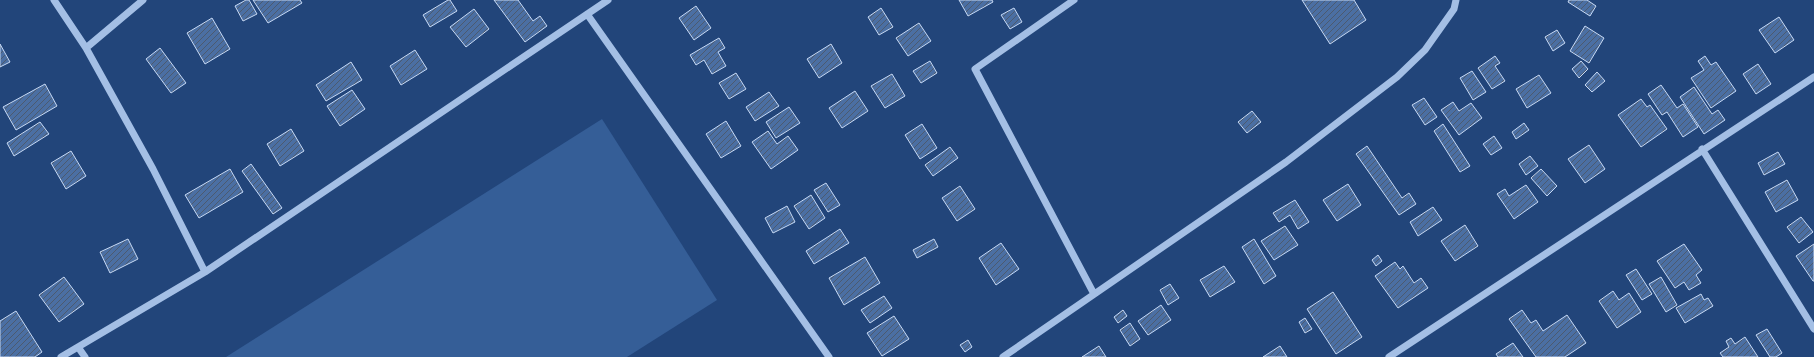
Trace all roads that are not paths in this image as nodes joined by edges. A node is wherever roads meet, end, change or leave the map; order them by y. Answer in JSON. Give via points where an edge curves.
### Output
{"nodes":[{"id":1,"x":54,"y":0,"type":"edge"},
{"id":2,"x":143,"y":0,"type":"edge"},
{"id":3,"x":608,"y":0,"type":"edge"},
{"id":4,"x":1074,"y":0,"type":"edge"},
{"id":5,"x":1456,"y":0,"type":"edge"},
{"id":6,"x":587,"y":14,"type":"junction"},
{"id":7,"x":86,"y":48,"type":"junction"},
{"id":8,"x":1814,"y":77,"type":"edge"},
{"id":9,"x":1702,"y":149,"type":"junction"},
{"id":10,"x":205,"y":272,"type":"junction"},
{"id":11,"x":1094,"y":294,"type":"junction"},
{"id":12,"x":1814,"y":329,"type":"edge"},
{"id":13,"x":78,"y":347,"type":"junction"},
{"id":14,"x":61,"y":357,"type":"edge"},
{"id":15,"x":85,"y":357,"type":"edge"},
{"id":16,"x":829,"y":357,"type":"edge"},
{"id":17,"x":1003,"y":357,"type":"edge"},
{"id":18,"x":1389,"y":357,"type":"edge"}],
"edges":[{"from":1,"to":7,"type":"street"},
{"from":2,"to":7,"type":"street"},
{"from":3,"to":6,"type":"street"},
{"from":4,"to":11,"type":"street","via":[[975,69]]},
{"from":5,"to":11,"type":"street","via":[[1454,9],[1425,50],[1397,77],[1286,162]]},
{"from":6,"to":10,"type":"street"},
{"from":6,"to":16,"type":"street"},
{"from":7,"to":10,"type":"street","via":[[153,169]]},
{"from":8,"to":9,"type":"street"},
{"from":9,"to":12,"type":"street"},
{"from":9,"to":18,"type":"street"},
{"from":10,"to":13,"type":"street"},
{"from":11,"to":17,"type":"street"},
{"from":13,"to":14,"type":"street"},
{"from":13,"to":15,"type":"street"}]}
